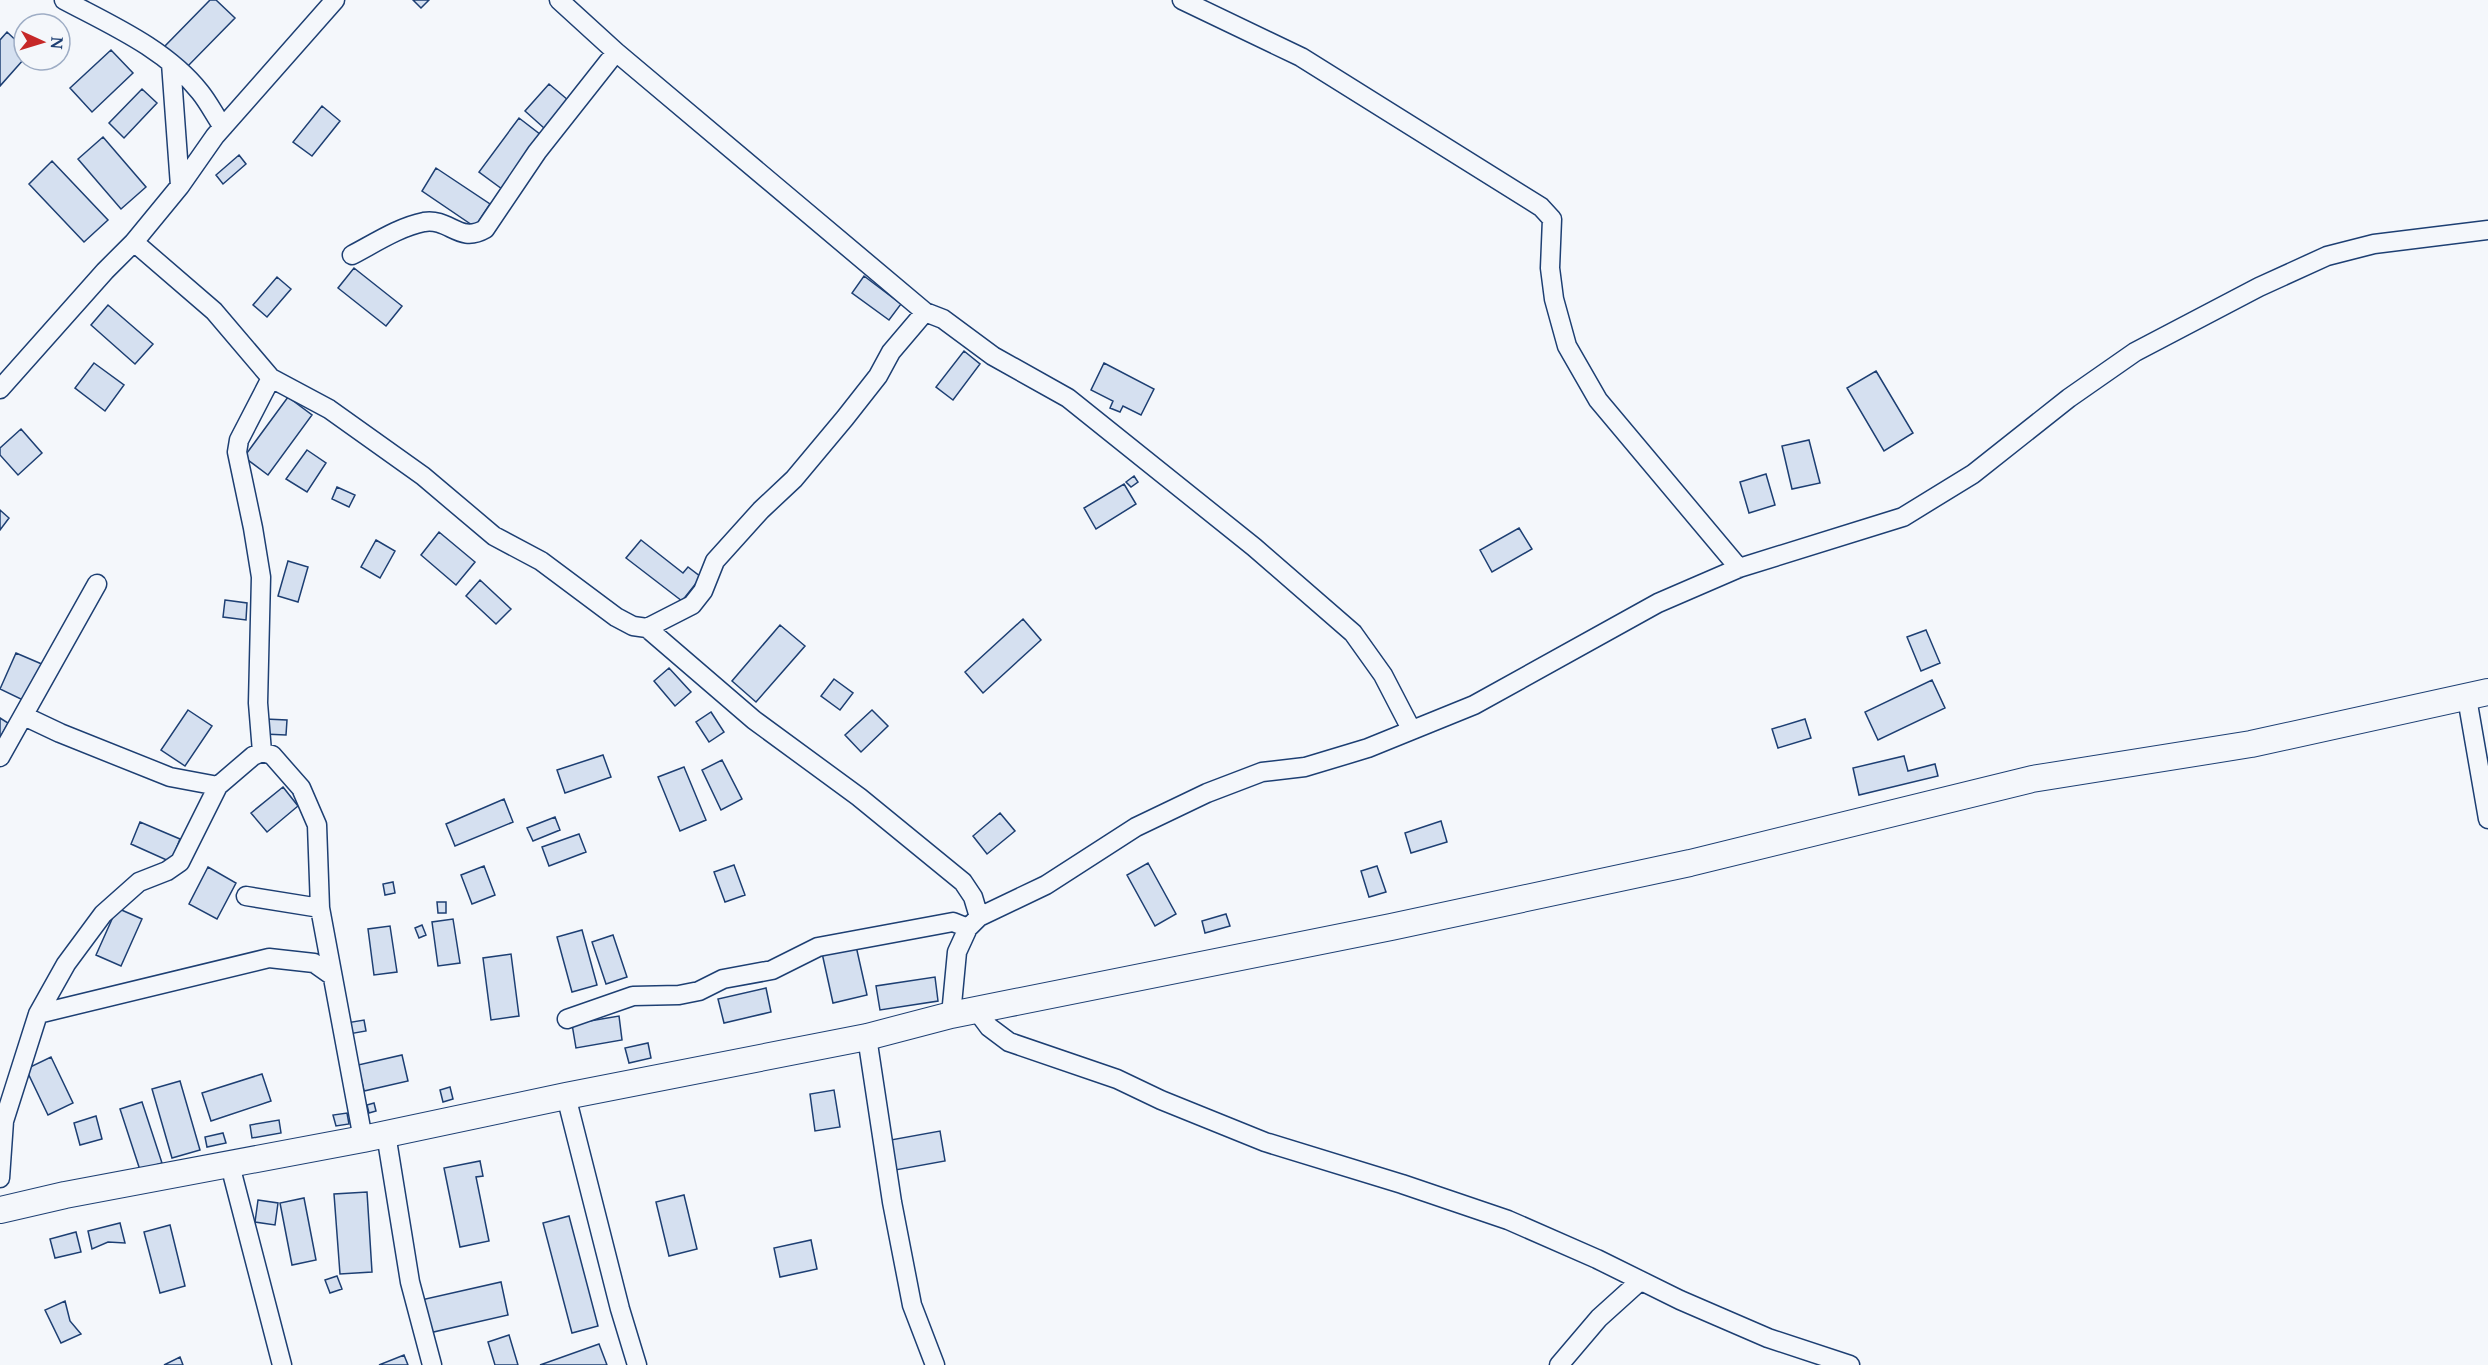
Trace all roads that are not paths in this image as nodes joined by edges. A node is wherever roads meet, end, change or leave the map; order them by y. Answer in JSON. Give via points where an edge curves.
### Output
{"nodes":[{"id":1,"x":64,"y":0,"type":"edge"},
{"id":2,"x":335,"y":0,"type":"edge"},
{"id":3,"x":559,"y":0,"type":"edge"},
{"id":4,"x":1182,"y":0,"type":"edge"},
{"id":5,"x":616,"y":52,"type":"junction"},
{"id":6,"x":171,"y":63,"type":"junction"},
{"id":7,"x":223,"y":127,"type":"junction"},
{"id":8,"x":180,"y":186,"type":"junction"},
{"id":9,"x":2488,"y":230,"type":"edge"},
{"id":10,"x":134,"y":242,"type":"junction"},
{"id":11,"x":352,"y":255,"type":"dead end"},
{"id":12,"x":925,"y":312,"type":"junction"},
{"id":13,"x":271,"y":378,"type":"junction"},
{"id":14,"x":0,"y":389,"type":"edge"},
{"id":15,"x":1739,"y":568,"type":"junction"},
{"id":16,"x":97,"y":584,"type":"dead end"},
{"id":17,"x":647,"y":628,"type":"junction"},
{"id":18,"x":2477,"y":695,"type":"edge"},
{"id":19,"x":24,"y":716,"type":"junction"},
{"id":20,"x":1410,"y":729,"type":"junction"},
{"id":21,"x":262,"y":752,"type":"junction"},
{"id":22,"x":0,"y":757,"type":"edge"},
{"id":23,"x":218,"y":786,"type":"junction"},
{"id":24,"x":2488,"y":819,"type":"edge"},
{"id":25,"x":246,"y":896,"type":"dead end"},
{"id":26,"x":320,"y":908,"type":"junction"},
{"id":27,"x":974,"y":922,"type":"junction"},
{"id":28,"x":331,"y":975,"type":"junction"},
{"id":29,"x":977,"y":1011,"type":"junction"},
{"id":30,"x":38,"y":1014,"type":"junction"},
{"id":31,"x":951,"y":1015,"type":"junction"},
{"id":32,"x":567,"y":1019,"type":"dead end"},
{"id":33,"x":867,"y":1037,"type":"junction"},
{"id":34,"x":566,"y":1096,"type":"junction"},
{"id":35,"x":375,"y":1136,"type":"junction"},
{"id":36,"x":230,"y":1165,"type":"junction"},
{"id":37,"x":0,"y":1178,"type":"edge"},
{"id":38,"x":0,"y":1209,"type":"edge"},
{"id":39,"x":1640,"y":1281,"type":"junction"},
{"id":40,"x":282,"y":1365,"type":"edge"},
{"id":41,"x":432,"y":1365,"type":"edge"},
{"id":42,"x":637,"y":1365,"type":"edge"},
{"id":43,"x":935,"y":1365,"type":"edge"},
{"id":44,"x":1558,"y":1365,"type":"edge"},
{"id":45,"x":1850,"y":1365,"type":"edge"}],
"edges":[{"from":1,"to":6,"type":"street","via":[[135,38]]},
{"from":2,"to":7,"type":"street"},
{"from":3,"to":5,"type":"street"},
{"from":4,"to":15,"type":"street","via":[[1301,57],[1541,207],[1552,219],[1550,268],[1567,346],[1598,400]]},
{"from":5,"to":11,"type":"street","via":[[537,152],[485,229],[467,235],[426,222],[402,229]]},
{"from":5,"to":12,"type":"street"},
{"from":6,"to":7,"type":"street","via":[[200,92]]},
{"from":6,"to":8,"type":"street"},
{"from":7,"to":8,"type":"street"},
{"from":8,"to":10,"type":"street"},
{"from":9,"to":15,"type":"street","via":[[2374,244],[2327,256],[2135,352],[1973,474],[1903,517]]},
{"from":10,"to":13,"type":"street","via":[[214,311]]},
{"from":10,"to":14,"type":"street"},
{"from":12,"to":17,"type":"street","via":[[891,352],[878,376],[845,418],[715,561],[703,591],[692,605]]},
{"from":12,"to":20,"type":"street","via":[[943,319],[993,356],[1068,398],[1254,547],[1353,633],[1383,675]]},
{"from":13,"to":17,"type":"street","via":[[329,409],[423,476],[494,536],[541,561],[616,616],[633,626]]},
{"from":13,"to":21,"type":"street","via":[[239,440],[237,452],[261,577],[258,703]]},
{"from":15,"to":20,"type":"street","via":[[1658,603],[1474,705]]},
{"from":16,"to":19,"type":"street"},
{"from":17,"to":27,"type":"street","via":[[754,720],[859,797],[963,882],[973,897]]},
{"from":18,"to":24,"type":"street"},
{"from":18,"to":29,"type":"street","via":[[2251,744],[2032,779],[1690,863]]},
{"from":19,"to":22,"type":"street"},
{"from":19,"to":23,"type":"street","via":[[170,777]]},
{"from":20,"to":27,"type":"street","via":[[1368,748],[1305,767],[1262,772],[1207,793],[1136,827],[1046,885]]},
{"from":21,"to":23,"type":"street"},
{"from":21,"to":26,"type":"street","via":[[272,755],[301,788],[314,815]]},
{"from":23,"to":30,"type":"street","via":[[180,862],[139,882],[103,914],[66,964]]},
{"from":25,"to":26,"type":"street"},
{"from":26,"to":28,"type":"street"},
{"from":27,"to":31,"type":"street","via":[[957,952]]},
{"from":27,"to":32,"type":"street","via":[[953,922],[818,947],[772,970],[723,979],[699,991],[633,996]]},
{"from":28,"to":30,"type":"street","via":[[314,963],[269,958]]},
{"from":28,"to":35,"type":"street"},
{"from":29,"to":31,"type":"street"},
{"from":29,"to":39,"type":"street","via":[[988,1027],[1009,1042],[1117,1079],[1265,1142],[1508,1220]]},
{"from":30,"to":37,"type":"street","via":[[4,1121]]},
{"from":31,"to":33,"type":"street"},
{"from":33,"to":34,"type":"street"},
{"from":33,"to":43,"type":"street","via":[[912,1305]]},
{"from":34,"to":35,"type":"street"},
{"from":34,"to":42,"type":"street"},
{"from":35,"to":36,"type":"street"},
{"from":35,"to":41,"type":"street"},
{"from":36,"to":38,"type":"street"},
{"from":36,"to":40,"type":"street"},
{"from":39,"to":44,"type":"street","via":[[1599,1318]]},
{"from":39,"to":45,"type":"street","via":[[1768,1338]]}]}
